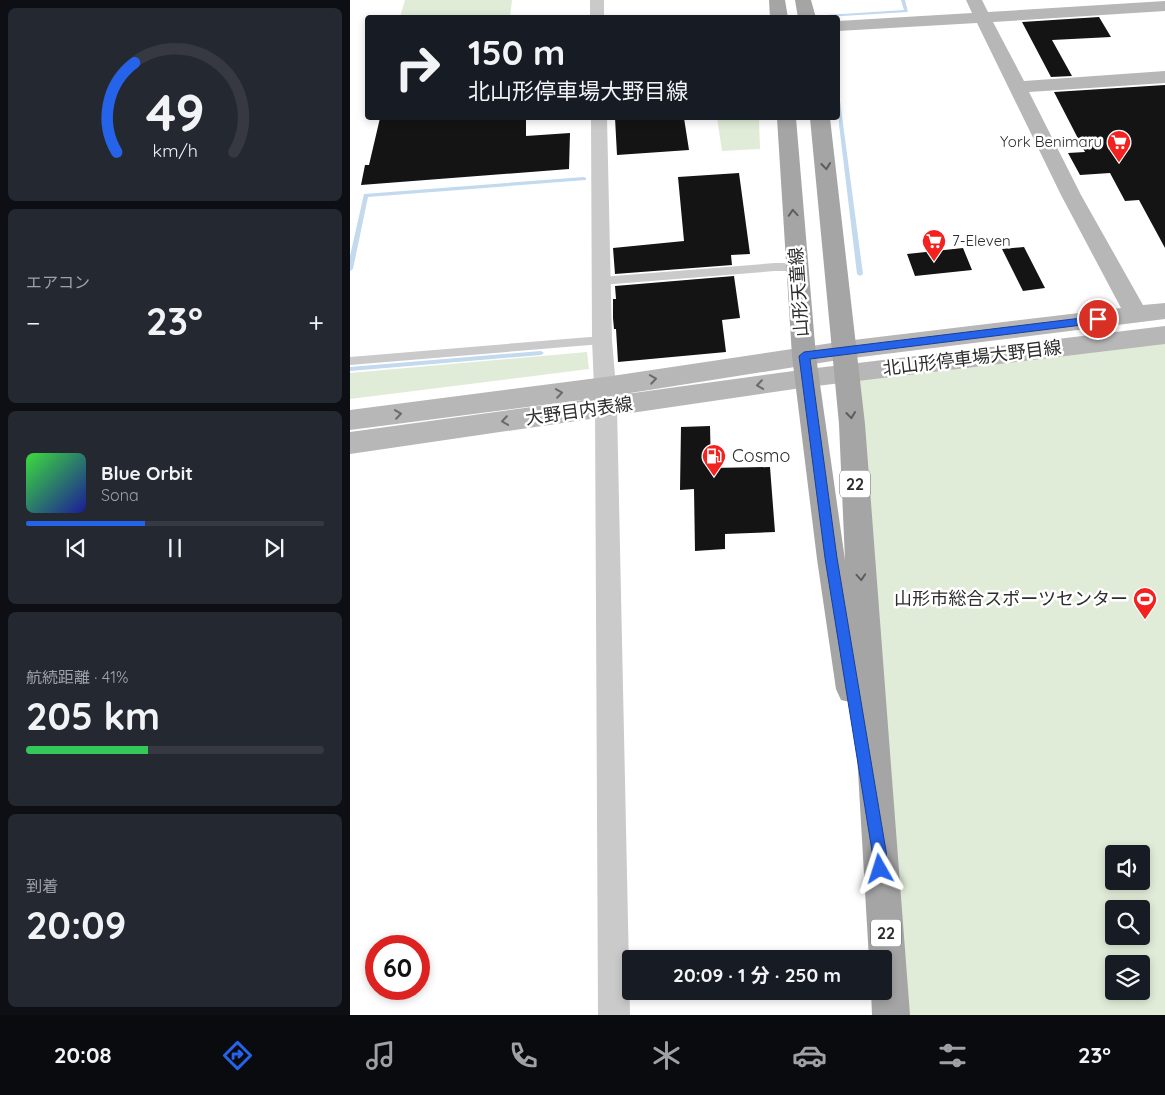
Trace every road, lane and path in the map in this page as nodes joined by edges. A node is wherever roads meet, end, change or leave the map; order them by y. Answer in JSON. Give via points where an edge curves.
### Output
{"nodes":[{"id":1,"x":597,"y":0,"type":"edge"},
{"id":2,"x":777,"y":0,"type":"edge"},
{"id":3,"x":803,"y":0,"type":"edge"},
{"id":4,"x":1165,"y":6,"type":"edge"},
{"id":5,"x":978,"y":8,"type":"edge"},
{"id":6,"x":597,"y":15,"type":"edge"},
{"id":7,"x":779,"y":15,"type":"edge"},
{"id":8,"x":806,"y":15,"type":"edge"},
{"id":9,"x":840,"y":26,"type":"edge"},
{"id":10,"x":1165,"y":77,"type":"edge"},
{"id":11,"x":1018,"y":87,"type":"junction"},
{"id":12,"x":599,"y":120,"type":"edge"},
{"id":13,"x":786,"y":120,"type":"edge"},
{"id":14,"x":820,"y":120,"type":"edge"},
{"id":15,"x":798,"y":267,"type":"junction"},
{"id":16,"x":601,"y":281,"type":"junction"},
{"id":17,"x":1165,"y":311,"type":"edge"},
{"id":18,"x":1136,"y":314,"type":"junction"},
{"id":19,"x":1165,"y":335,"type":"edge"},
{"id":20,"x":602,"y":340,"type":"junction"},
{"id":21,"x":350,"y":361,"type":"edge"},
{"id":22,"x":846,"y":362,"type":"junction"},
{"id":23,"x":806,"y":367,"type":"junction"},
{"id":24,"x":605,"y":397,"type":"junction"},
{"id":25,"x":350,"y":420,"type":"edge"},
{"id":26,"x":350,"y":442,"type":"edge"},
{"id":27,"x":879,"y":851,"type":"junction"},
{"id":28,"x":614,"y":1015,"type":"edge"},
{"id":29,"x":891,"y":1015,"type":"edge"}],
"edges":[{"from":1,"to":6,"type":"street"},
{"from":2,"to":7,"type":"main road"},
{"from":3,"to":8,"type":"main road"},
{"from":4,"to":5,"type":"main road"},
{"from":5,"to":9,"type":"main road"},
{"from":5,"to":11,"type":"main road"},
{"from":10,"to":11,"type":"main road"},
{"from":11,"to":18,"type":"main road","via":[[1071,195]]},
{"from":12,"to":16,"type":"street"},
{"from":15,"to":13,"type":"main road","name":"山形天童線","number":"22","one_way":true},
{"from":14,"to":22,"type":"main road","name":"山形天童線","number":"22","one_way":true},
{"from":15,"to":16,"type":"lane"},
{"from":15,"to":23,"type":"main road","name":"山形天童線","number":"22"},
{"from":16,"to":20,"type":"street"},
{"from":17,"to":18,"type":"main road","name":"北山形停車場大野目線"},
{"from":18,"to":22,"type":"main road","name":"北山形停車場大野目線"},
{"from":19,"to":22,"type":"main road","name":"北山形停車場大野目線"},
{"from":20,"to":21,"type":"lane"},
{"from":20,"to":24,"type":"street"},
{"from":22,"to":23,"type":"main road","name":"北山形停車場大野目線"},
{"from":22,"to":27,"type":"main road","name":"山形天童線","number":"22","one_way":true},
{"from":23,"to":24,"type":"main road","name":"大野目内表線"},
{"from":23,"to":27,"type":"main road","name":"山形天童線","number":"22","via":[[831,558]]},
{"from":25,"to":24,"type":"main road","name":"大野目内表線","one_way":true},
{"from":24,"to":26,"type":"main road","name":"大野目内表線","one_way":true},
{"from":24,"to":28,"type":"street"},
{"from":27,"to":29,"type":"main road","name":"山形天童線","number":"22"}]}
